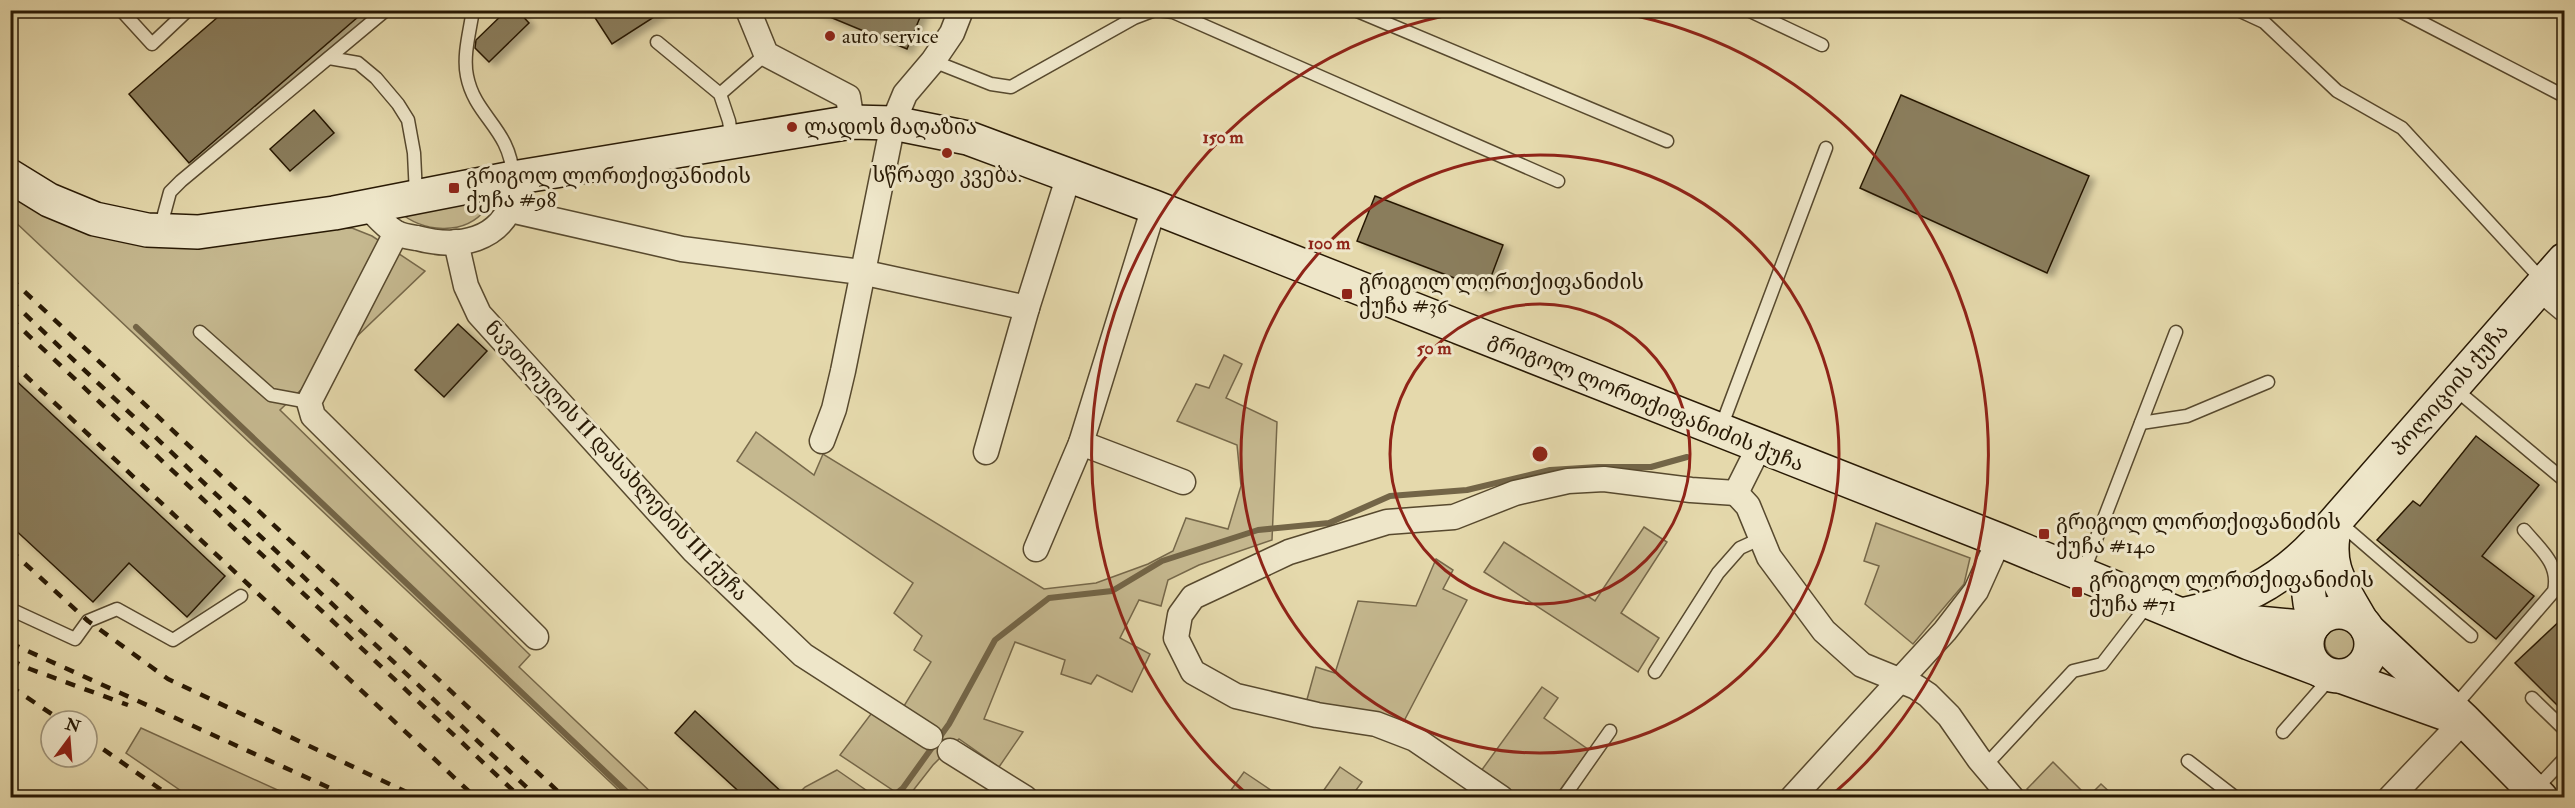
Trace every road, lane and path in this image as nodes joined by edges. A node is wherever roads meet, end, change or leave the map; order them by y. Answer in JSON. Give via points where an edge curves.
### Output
{"nodes":[{"id":1,"x":121,"y":10,"type":"edge"},
{"id":2,"x":188,"y":10,"type":"edge"},
{"id":3,"x":386,"y":10,"type":"edge"},
{"id":4,"x":748,"y":10,"type":"edge"},
{"id":5,"x":961,"y":10,"type":"edge"},
{"id":6,"x":1156,"y":10,"type":"edge"},
{"id":7,"x":1355,"y":10,"type":"edge"},
{"id":8,"x":1748,"y":10,"type":"edge"},
{"id":9,"x":2238,"y":10,"type":"edge"},
{"id":10,"x":2398,"y":10,"type":"edge"},
{"id":11,"x":472,"y":16,"type":"dead end"},
{"id":12,"x":657,"y":42,"type":"dead end"},
{"id":13,"x":1822,"y":45,"type":"dead end"},
{"id":14,"x":766,"y":54,"type":"junction"},
{"id":15,"x":329,"y":58,"type":"junction"},
{"id":16,"x":933,"y":61,"type":"junction"},
{"id":17,"x":720,"y":94,"type":"junction"},
{"id":18,"x":2565,"y":96,"type":"edge"},
{"id":19,"x":852,"y":122,"type":"junction"},
{"id":20,"x":893,"y":123,"type":"junction"},
{"id":21,"x":1667,"y":141,"type":"dead end"},
{"id":22,"x":732,"y":142,"type":"junction"},
{"id":23,"x":1826,"y":148,"type":"dead end"},
{"id":24,"x":10,"y":176,"type":"edge"},
{"id":25,"x":1069,"y":176,"type":"junction"},
{"id":26,"x":513,"y":178,"type":"junction"},
{"id":27,"x":1558,"y":181,"type":"dead end"},
{"id":28,"x":416,"y":197,"type":"junction"},
{"id":29,"x":368,"y":207,"type":"junction"},
{"id":30,"x":1154,"y":207,"type":"junction"},
{"id":31,"x":510,"y":210,"type":"junction"},
{"id":32,"x":160,"y":230,"type":"junction"},
{"id":33,"x":396,"y":233,"type":"junction"},
{"id":34,"x":456,"y":242,"type":"junction"},
{"id":35,"x":861,"y":272,"type":"junction"},
{"id":36,"x":2550,"y":278,"type":"edge"},
{"id":37,"x":1026,"y":308,"type":"junction"},
{"id":38,"x":2565,"y":309,"type":"edge"},
{"id":39,"x":200,"y":332,"type":"dead end"},
{"id":40,"x":2176,"y":332,"type":"dead end"},
{"id":41,"x":2268,"y":382,"type":"dead end"},
{"id":42,"x":2453,"y":387,"type":"junction"},
{"id":43,"x":309,"y":402,"type":"junction"},
{"id":44,"x":2141,"y":423,"type":"junction"},
{"id":45,"x":1719,"y":431,"type":"junction"},
{"id":46,"x":822,"y":441,"type":"dead end"},
{"id":47,"x":1080,"y":443,"type":"junction"},
{"id":48,"x":1759,"y":447,"type":"junction"},
{"id":49,"x":986,"y":452,"type":"dead end"},
{"id":50,"x":2565,"y":480,"type":"edge"},
{"id":51,"x":1183,"y":482,"type":"dead end"},
{"id":52,"x":1736,"y":493,"type":"junction"},
{"id":53,"x":2328,"y":530,"type":"junction"},
{"id":54,"x":2524,"y":530,"type":"dead end"},
{"id":55,"x":1762,"y":538,"type":"junction"},
{"id":56,"x":1999,"y":540,"type":"junction"},
{"id":57,"x":1036,"y":549,"type":"dead end"},
{"id":58,"x":2083,"y":575,"type":"junction"},
{"id":59,"x":241,"y":596,"type":"dead end"},
{"id":60,"x":2150,"y":602,"type":"junction"},
{"id":61,"x":10,"y":609,"type":"edge"},
{"id":62,"x":2182,"y":615,"type":"junction"},
{"id":63,"x":2364,"y":625,"type":"junction"},
{"id":64,"x":2313,"y":626,"type":"junction"},
{"id":65,"x":2471,"y":636,"type":"dead end"},
{"id":66,"x":536,"y":637,"type":"dead end"},
{"id":67,"x":1655,"y":672,"type":"dead end"},
{"id":68,"x":2331,"y":674,"type":"junction"},
{"id":69,"x":1900,"y":680,"type":"junction"},
{"id":70,"x":2532,"y":698,"type":"dead end"},
{"id":71,"x":2458,"y":715,"type":"junction"},
{"id":72,"x":2565,"y":729,"type":"edge"},
{"id":73,"x":1610,"y":731,"type":"dead end"},
{"id":74,"x":2283,"y":732,"type":"dead end"},
{"id":75,"x":930,"y":737,"type":"dead end"},
{"id":76,"x":950,"y":751,"type":"dead end"},
{"id":77,"x":2565,"y":759,"type":"edge"},
{"id":78,"x":2188,"y":761,"type":"dead end"},
{"id":79,"x":1985,"y":766,"type":"junction"},
{"id":80,"x":2534,"y":795,"type":"edge"},
{"id":81,"x":1025,"y":798,"type":"edge"},
{"id":82,"x":1501,"y":798,"type":"edge"},
{"id":83,"x":1563,"y":798,"type":"edge"},
{"id":84,"x":1791,"y":798,"type":"edge"},
{"id":85,"x":2012,"y":798,"type":"edge"},
{"id":86,"x":2236,"y":798,"type":"edge"},
{"id":87,"x":2390,"y":798,"type":"edge"}],
"edges":[{"from":1,"to":2,"type":"lane","via":[[152,44]]},
{"from":3,"to":15,"type":"lane"},
{"from":4,"to":14,"type":"street"},
{"from":5,"to":16,"type":"street","via":[[952,33]]},
{"from":6,"to":16,"type":"lane","via":[[1134,18],[1011,87],[991,84]]},
{"from":6,"to":27,"type":"lane","via":[[1173,12]]},
{"from":7,"to":21,"type":"lane"},
{"from":8,"to":13,"type":"lane"},
{"from":9,"to":36,"type":"lane","via":[[2264,22],[2337,91],[2402,128]]},
{"from":10,"to":18,"type":"lane"},
{"from":11,"to":26,"type":"lane","via":[[467,75],[476,102],[507,146]]},
{"from":12,"to":17,"type":"lane"},
{"from":14,"to":17,"type":"lane"},
{"from":14,"to":19,"type":"street","via":[[848,97]]},
{"from":15,"to":28,"type":"lane","via":[[358,63],[399,104],[408,120]]},
{"from":15,"to":32,"type":"lane","via":[[170,192]]},
{"from":16,"to":20,"type":"street","via":[[905,94]]},
{"from":17,"to":22,"type":"lane"},
{"from":19,"to":20,"type":"street","name":"გრიგოლ ლორთქიფანიძის ქუჩა"},
{"from":19,"to":22,"type":"street","name":"გრიგოლ ლორთქიფანიძის ქუჩა"},
{"from":20,"to":25,"type":"street","name":"გრიგოლ ლორთქიფანიძის ქუჩა","via":[[968,138]]},
{"from":20,"to":35,"type":"street"},
{"from":22,"to":26,"type":"street","name":"გრიგოლ ლორთქიფანიძის ქუჩა"},
{"from":23,"to":45,"type":"lane"},
{"from":24,"to":32,"type":"street","name":"გრიგოლ ლორთქიფანიძის ქუჩა","via":[[49,200],[94,219]]},
{"from":25,"to":30,"type":"street","name":"გრიგოლ ლორთქიფანიძის ქუჩა"},
{"from":25,"to":37,"type":"street"},
{"from":26,"to":28,"type":"street","name":"გრიგოლ ლორთქიფანიძის ქუჩა"},
{"from":26,"to":31,"type":"street"},
{"from":28,"to":29,"type":"street","name":"გრიგოლ ლორთქიფანიძის ქუჩა"},
{"from":29,"to":32,"type":"street","name":"გრიგოლ ლორთქიფანიძის ქუჩა","via":[[273,223]]},
{"from":29,"to":33,"type":"street"},
{"from":30,"to":45,"type":"street","name":"გრიგოლ ლორთქიფანიძის ქუჩა"},
{"from":30,"to":47,"type":"street"},
{"from":31,"to":34,"type":"street","via":[[484,237]]},
{"from":31,"to":35,"type":"street","via":[[682,249]]},
{"from":33,"to":34,"type":"street","via":[[439,243]]},
{"from":33,"to":43,"type":"street"},
{"from":34,"to":75,"type":"street","name":"ნავთლუღის II დასახლების III ქუჩა","via":[[466,286],[479,314],[693,550],[803,655]]},
{"from":35,"to":37,"type":"street"},
{"from":35,"to":46,"type":"street","via":[[843,370]]},
{"from":36,"to":38,"type":"street"},
{"from":36,"to":42,"type":"street","name":"პოლიციის ქუჩა"},
{"from":37,"to":49,"type":"street"},
{"from":39,"to":43,"type":"lane","via":[[271,395]]},
{"from":40,"to":44,"type":"lane"},
{"from":41,"to":44,"type":"lane","via":[[2187,416]]},
{"from":42,"to":50,"type":"lane"},
{"from":42,"to":53,"type":"street","name":"პოლიციის ქუჩა"},
{"from":43,"to":66,"type":"street","via":[[313,416]]},
{"from":44,"to":58,"type":"lane"},
{"from":45,"to":48,"type":"street","name":"გრიგოლ ლორთქიფანიძის ქუჩა"},
{"from":47,"to":51,"type":"street"},
{"from":47,"to":57,"type":"street"},
{"from":48,"to":52,"type":"street"},
{"from":48,"to":56,"type":"street","name":"გრიგოლ ლორთქიფანიძის ქუჩა"},
{"from":52,"to":55,"type":"street","via":[[1748,506]]},
{"from":52,"to":82,"type":"street","via":[[1604,479],[1568,481],[1515,493],[1454,517],[1388,522],[1289,552],[1193,597],[1180,615],[1176,638],[1193,672],[1236,696],[1376,724],[1415,739]]},
{"from":53,"to":62,"type":"street","via":[[2298,562],[2263,587],[2213,609]]},
{"from":53,"to":63,"type":"street","via":[[2332,562]]},
{"from":53,"to":64,"type":"street","name":"პოლიციის ქუჩა","via":[[2311,559],[2307,580]]},
{"from":53,"to":65,"type":"lane"},
{"from":54,"to":71,"type":"lane","via":[[2553,564],[2557,578],[2554,591]]},
{"from":55,"to":67,"type":"lane","via":[[1740,548],[1718,573]]},
{"from":55,"to":69,"type":"street","via":[[1768,557],[1824,631],[1862,665]]},
{"from":56,"to":58,"type":"street","name":"გრიგოლ ლორთქიფანიძის ქუჩა"},
{"from":56,"to":69,"type":"street","via":[[1976,591]]},
{"from":58,"to":60,"type":"street","name":"გრიგოლ ლორთქიფანიძის ქუჩა"},
{"from":59,"to":61,"type":"lane","via":[[174,640],[117,609],[88,621],[75,639]]},
{"from":60,"to":62,"type":"street","name":"გრიგოლ ლორთქიფანიძის ქუჩა"},
{"from":60,"to":79,"type":"lane","via":[[2103,664],[2073,672]]},
{"from":62,"to":64,"type":"street","name":"გრიგოლ ლორთქიფანიძის ქუჩა"},
{"from":62,"to":68,"type":"street","name":"გრიგოლ ლორთქიფანიძის ქუჩა"},
{"from":63,"to":64,"type":"street","via":[[2349,613],[2337,612],[2325,615]]},
{"from":63,"to":68,"type":"street","via":[[2372,640],[2368,660],[2362,668]]},
{"from":63,"to":71,"type":"street","name":"გრიგოლ ლორთქიფანიძის ქუჩა"},
{"from":64,"to":68,"type":"street","via":[[2307,639],[2311,661]]},
{"from":68,"to":71,"type":"street","name":"გრიგოლ ლორთქიფანიძის ქუჩა"},
{"from":68,"to":74,"type":"lane"},
{"from":69,"to":79,"type":"street","via":[[1928,695],[1949,716]]},
{"from":69,"to":84,"type":"street"},
{"from":70,"to":72,"type":"lane"},
{"from":71,"to":80,"type":"street","name":"გრიგოლ ლორთქიფანიძის ქუჩა"},
{"from":71,"to":87,"type":"street"},
{"from":73,"to":83,"type":"lane"},
{"from":76,"to":81,"type":"street"},
{"from":77,"to":80,"type":"lane"},
{"from":78,"to":86,"type":"lane"},
{"from":79,"to":85,"type":"street"}]}
